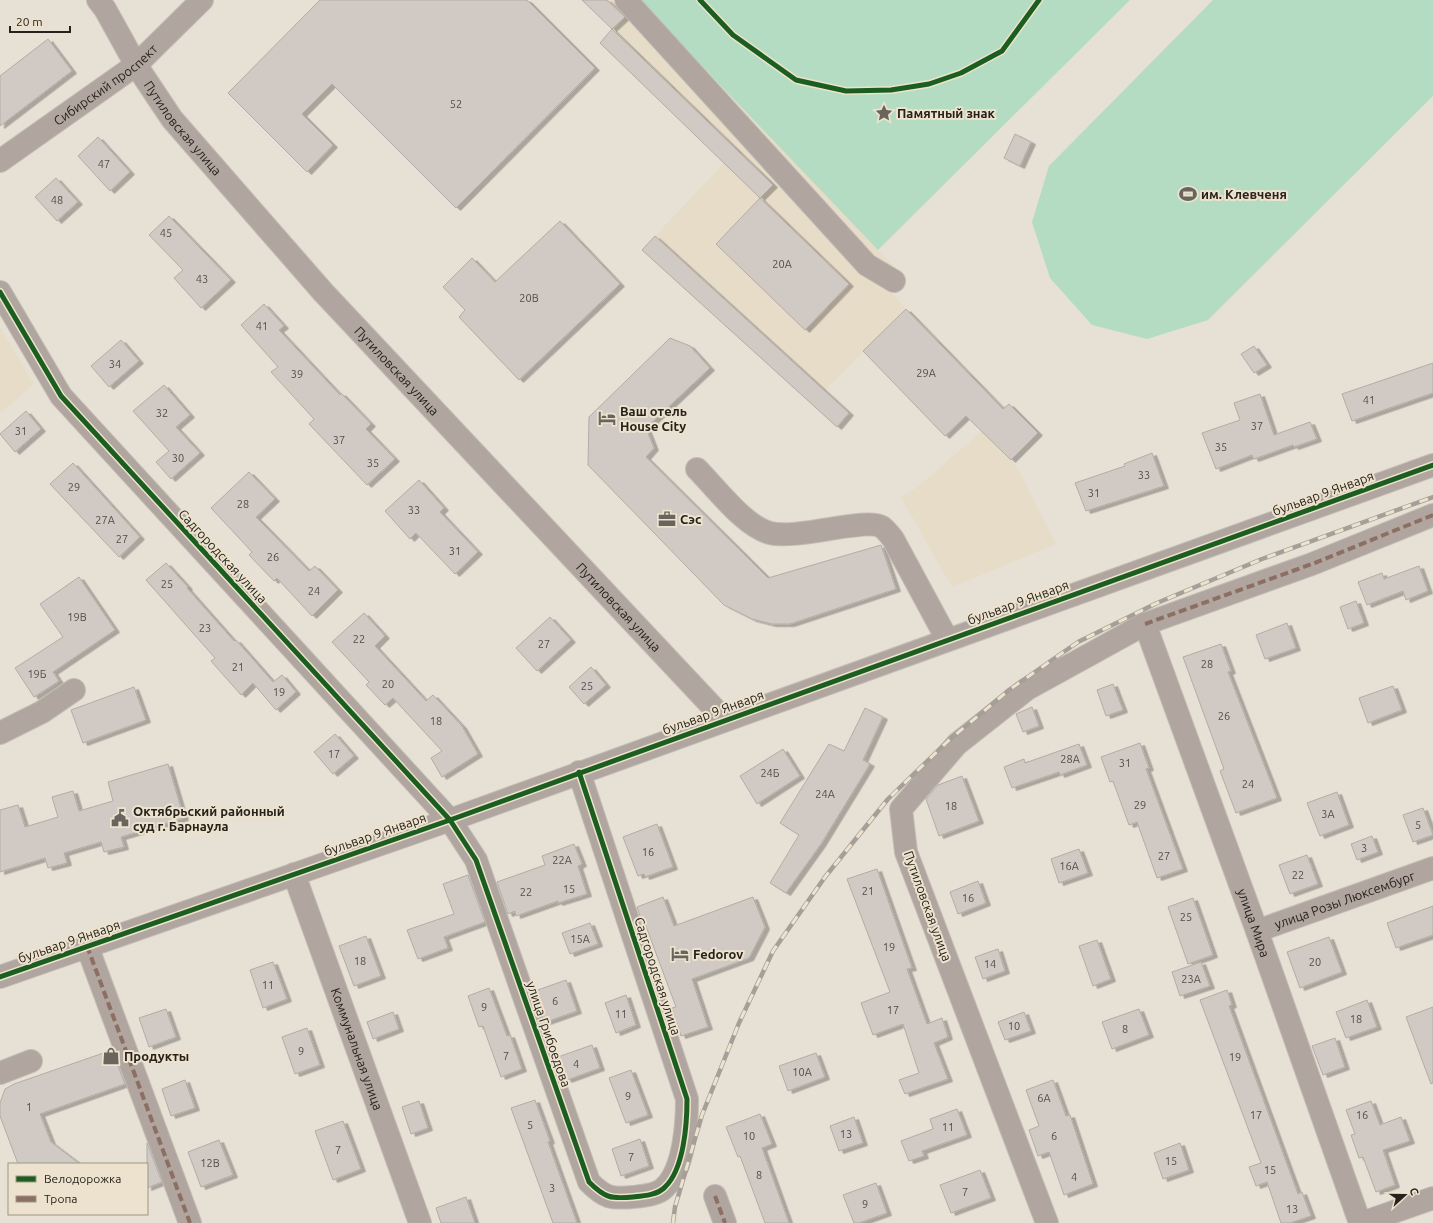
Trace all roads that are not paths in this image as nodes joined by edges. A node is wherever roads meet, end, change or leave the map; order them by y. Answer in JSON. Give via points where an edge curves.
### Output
{"nodes":[{"id":1,"x":98,"y":0,"type":"edge"},
{"id":2,"x":202,"y":0,"type":"edge"},
{"id":3,"x":626,"y":0,"type":"edge"},
{"id":4,"x":136,"y":65,"type":"junction"},
{"id":5,"x":0,"y":161,"type":"edge"},
{"id":6,"x":894,"y":281,"type":"dead end"},
{"id":7,"x":0,"y":292,"type":"edge"},
{"id":8,"x":1433,"y":465,"type":"edge"},
{"id":9,"x":697,"y":469,"type":"dead end"},
{"id":10,"x":1433,"y":515,"type":"edge"},
{"id":11,"x":1145,"y":624,"type":"junction"},
{"id":12,"x":947,"y":639,"type":"junction"},
{"id":13,"x":74,"y":690,"type":"dead end"},
{"id":14,"x":724,"y":719,"type":"junction"},
{"id":15,"x":0,"y":733,"type":"edge"},
{"id":16,"x":579,"y":772,"type":"junction"},
{"id":17,"x":450,"y":820,"type":"junction"},
{"id":18,"x":1433,"y":868,"type":"edge"},
{"id":19,"x":294,"y":874,"type":"junction"},
{"id":20,"x":1257,"y":931,"type":"junction"},
{"id":21,"x":87,"y":946,"type":"junction"},
{"id":22,"x":0,"y":977,"type":"edge"},
{"id":23,"x":31,"y":1061,"type":"dead end"},
{"id":24,"x":0,"y":1073,"type":"edge"},
{"id":25,"x":665,"y":1188,"type":"joint"},
{"id":26,"x":716,"y":1196,"type":"dead end"},
{"id":27,"x":1433,"y":1198,"type":"edge"},
{"id":28,"x":190,"y":1223,"type":"edge"},
{"id":29,"x":420,"y":1223,"type":"edge"},
{"id":30,"x":726,"y":1223,"type":"edge"},
{"id":31,"x":1047,"y":1223,"type":"edge"},
{"id":32,"x":1361,"y":1223,"type":"edge"}],
"edges":[{"from":1,"to":4,"type":"street","name":"Путиловская улица"},
{"from":2,"to":4,"type":"street","name":"Сибирский проспект"},
{"from":3,"to":6,"type":"street","via":[[867,265]]},
{"from":4,"to":5,"type":"street","name":"Сибирский проспект"},
{"from":4,"to":14,"type":"street","name":"Путиловская улица","via":[[172,119],[323,292]]},
{"from":7,"to":17,"type":"street","name":"Садгородская улица","via":[[61,396]]},
{"from":8,"to":12,"type":"street","name":"бульвар 9 Января"},
{"from":9,"to":12,"type":"street","via":[[750,524],[770,533],[790,536],[864,524],[882,527],[893,539]]},
{"from":10,"to":11,"type":"street","via":[[1312,564]]},
{"from":11,"to":20,"type":"street","name":"улица Мира"},
{"from":11,"to":31,"type":"street","name":"Путиловская улица","via":[[1027,689],[957,744],[901,809],[906,852]]},
{"from":12,"to":14,"type":"street","name":"бульвар 9 Января"},
{"from":13,"to":15,"type":"street","via":[[42,712]]},
{"from":14,"to":16,"type":"street","name":"бульвар 9 Января"},
{"from":16,"to":17,"type":"street","name":"бульвар 9 Января"},
{"from":16,"to":25,"type":"street","name":"Садгородская улица","via":[[687,1099],[687,1127],[683,1149],[674,1175]]},
{"from":17,"to":19,"type":"street","name":"бульвар 9 Января"},
{"from":17,"to":25,"type":"street","name":"улица Грибоедова","via":[[476,860],[589,1182],[602,1195],[621,1198],[647,1196]]},
{"from":18,"to":20,"type":"street","name":"улица Розы Люксембург"},
{"from":19,"to":21,"type":"street","name":"бульвар 9 Января"},
{"from":19,"to":29,"type":"street","name":"Коммунальная улица"},
{"from":20,"to":32,"type":"street","name":"улица Мира"},
{"from":21,"to":22,"type":"street","name":"бульвар 9 Января"},
{"from":21,"to":28,"type":"street"},
{"from":23,"to":24,"type":"street"},
{"from":26,"to":30,"type":"street"},
{"from":27,"to":32,"type":"street"}]}
